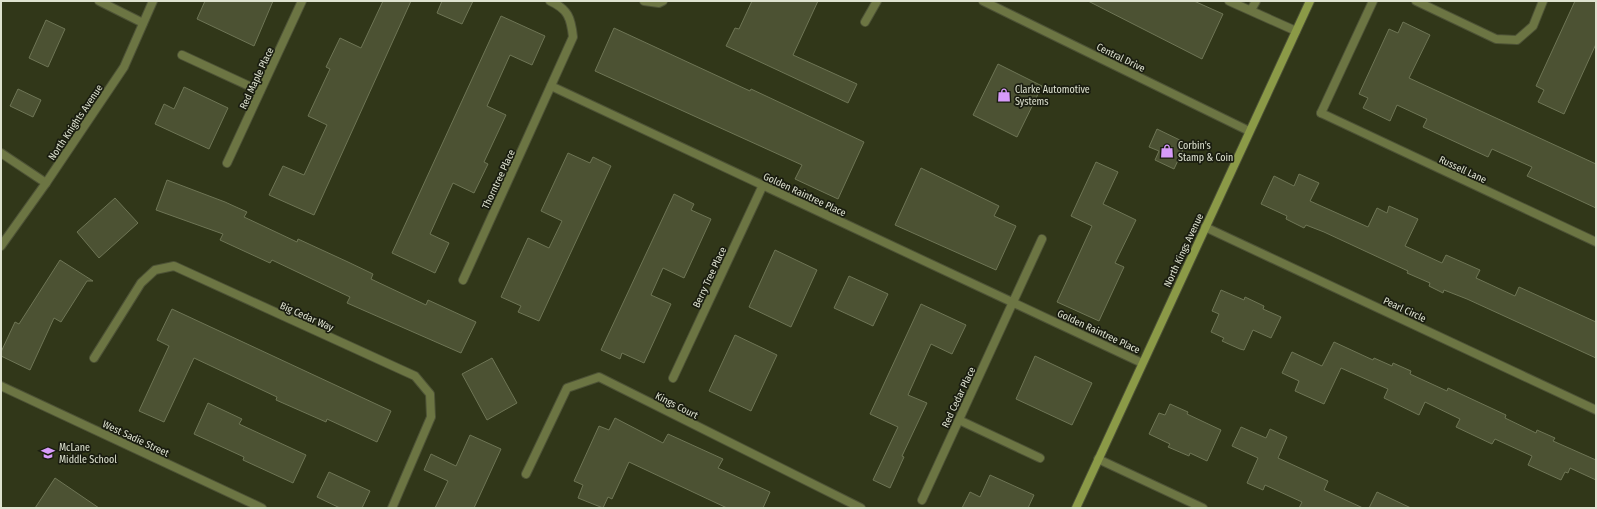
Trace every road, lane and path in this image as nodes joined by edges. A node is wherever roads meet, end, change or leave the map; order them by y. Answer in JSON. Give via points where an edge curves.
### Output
{"nodes":[{"id":1,"x":99,"y":1,"type":"edge"},
{"id":2,"x":153,"y":1,"type":"edge"},
{"id":3,"x":302,"y":1,"type":"edge"},
{"id":4,"x":550,"y":1,"type":"edge"},
{"id":5,"x":644,"y":1,"type":"edge"},
{"id":6,"x":663,"y":1,"type":"edge"},
{"id":7,"x":877,"y":1,"type":"edge"},
{"id":8,"x":984,"y":1,"type":"edge"},
{"id":9,"x":1229,"y":1,"type":"edge"},
{"id":10,"x":1256,"y":1,"type":"edge"},
{"id":11,"x":1310,"y":1,"type":"edge"},
{"id":12,"x":1373,"y":1,"type":"edge"},
{"id":13,"x":1416,"y":1,"type":"edge"},
{"id":14,"x":1543,"y":1,"type":"edge"},
{"id":15,"x":1251,"y":10,"type":"junction"},
{"id":16,"x":865,"y":22,"type":"dead end"},
{"id":17,"x":143,"y":23,"type":"junction"},
{"id":18,"x":1296,"y":31,"type":"junction"},
{"id":19,"x":182,"y":55,"type":"dead end"},
{"id":20,"x":551,"y":86,"type":"junction"},
{"id":21,"x":260,"y":91,"type":"junction"},
{"id":22,"x":1249,"y":131,"type":"junction"},
{"id":23,"x":1,"y":153,"type":"edge"},
{"id":24,"x":228,"y":163,"type":"dead end"},
{"id":25,"x":46,"y":183,"type":"junction"},
{"id":26,"x":763,"y":185,"type":"junction"},
{"id":27,"x":1205,"y":227,"type":"junction"},
{"id":28,"x":1042,"y":239,"type":"dead end"},
{"id":29,"x":1596,"y":242,"type":"edge"},
{"id":30,"x":1,"y":246,"type":"edge"},
{"id":31,"x":462,"y":280,"type":"dead end"},
{"id":32,"x":1013,"y":302,"type":"junction"},
{"id":33,"x":94,"y":358,"type":"dead end"},
{"id":34,"x":1142,"y":363,"type":"junction"},
{"id":35,"x":673,"y":378,"type":"dead end"},
{"id":36,"x":1,"y":386,"type":"edge"},
{"id":37,"x":1596,"y":410,"type":"edge"},
{"id":38,"x":959,"y":420,"type":"junction"},
{"id":39,"x":1040,"y":458,"type":"dead end"},
{"id":40,"x":1098,"y":459,"type":"junction"},
{"id":41,"x":526,"y":474,"type":"dead end"},
{"id":42,"x":922,"y":500,"type":"dead end"},
{"id":43,"x":262,"y":508,"type":"edge"},
{"id":44,"x":392,"y":508,"type":"edge"},
{"id":45,"x":860,"y":508,"type":"edge"},
{"id":46,"x":1076,"y":508,"type":"edge"},
{"id":47,"x":1202,"y":508,"type":"edge"}],
"edges":[{"from":1,"to":17,"type":"street"},
{"from":2,"to":17,"type":"street","name":"North Knights Avenue"},
{"from":3,"to":21,"type":"street","name":"Red Maple Place"},
{"from":4,"to":20,"type":"street","via":[[562,6],[571,21],[573,37]]},
{"from":5,"to":6,"type":"street"},
{"from":7,"to":16,"type":"street"},
{"from":8,"to":22,"type":"street","name":"Central Drive"},
{"from":9,"to":15,"type":"street"},
{"from":10,"to":15,"type":"street"},
{"from":11,"to":18,"type":"street","name":"North Kings Avenue"},
{"from":12,"to":29,"type":"street","name":"Russell Lane","via":[[1321,113]]},
{"from":13,"to":14,"type":"street","via":[[1496,39],[1517,40],[1532,26]]},
{"from":15,"to":18,"type":"street"},
{"from":17,"to":25,"type":"street","name":"North Knights Avenue","via":[[124,67]]},
{"from":18,"to":22,"type":"street","name":"North Kings Avenue"},
{"from":19,"to":21,"type":"street"},
{"from":20,"to":26,"type":"street","name":"Golden Raintree Place"},
{"from":20,"to":31,"type":"street","name":"Thorntree Place"},
{"from":21,"to":24,"type":"street","name":"Red Maple Place"},
{"from":22,"to":27,"type":"street","name":"North Kings Avenue"},
{"from":23,"to":25,"type":"street"},
{"from":25,"to":30,"type":"street","name":"North Knights Avenue"},
{"from":26,"to":32,"type":"street","name":"Golden Raintree Place"},
{"from":26,"to":35,"type":"street","name":"Berry Tree Place"},
{"from":27,"to":34,"type":"street","name":"North Kings Avenue"},
{"from":27,"to":37,"type":"street","name":"Pearl Circle"},
{"from":28,"to":32,"type":"street","name":"Red Cedar Place"},
{"from":32,"to":34,"type":"street","name":"Golden Raintree Place"},
{"from":32,"to":38,"type":"street","name":"Red Cedar Place"},
{"from":33,"to":44,"type":"street","name":"Big Cedar Way","via":[[141,283],[155,270],[174,266],[415,376],[430,394],[431,417]]},
{"from":34,"to":40,"type":"street","name":"North Kings Avenue"},
{"from":36,"to":43,"type":"street","name":"West Sadie Street"},
{"from":38,"to":39,"type":"street"},
{"from":38,"to":42,"type":"street","name":"Red Cedar Place"},
{"from":40,"to":46,"type":"street","name":"North Kings Avenue"},
{"from":40,"to":47,"type":"street"},
{"from":41,"to":45,"type":"street","name":"Kings Court","via":[[567,388],[599,377]]}]}
